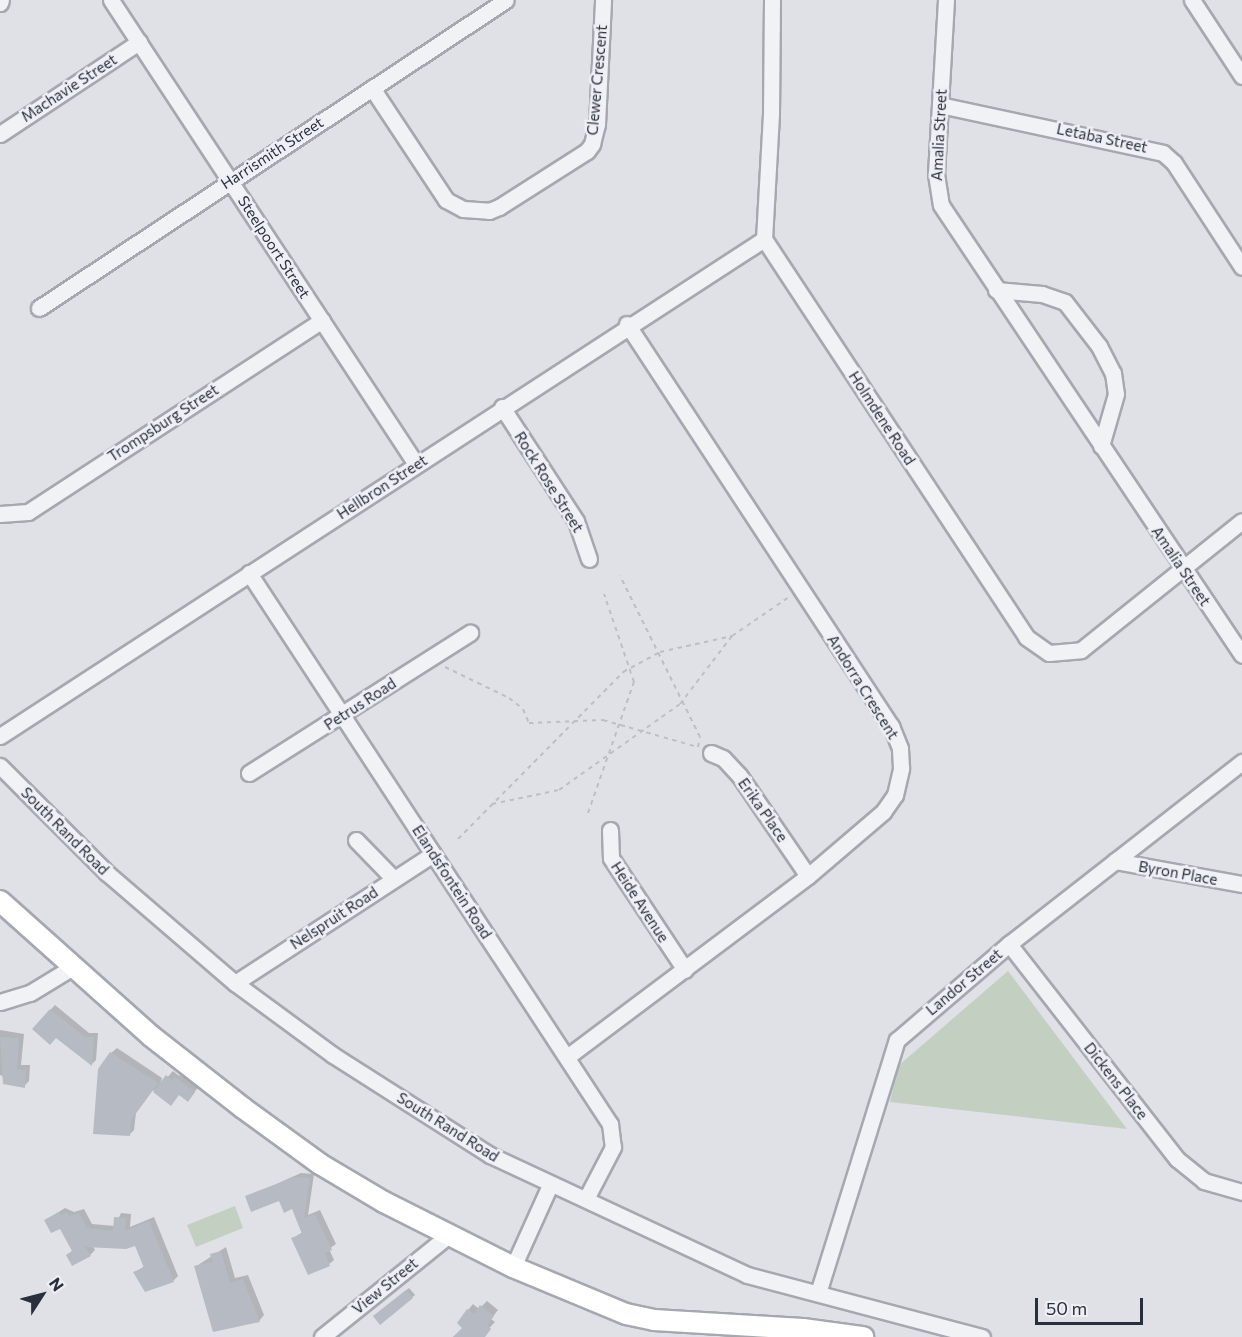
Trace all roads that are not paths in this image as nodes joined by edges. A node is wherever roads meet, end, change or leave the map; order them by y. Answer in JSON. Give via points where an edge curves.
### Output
{"nodes":[{"id":1,"x":111,"y":0,"type":"edge"},
{"id":2,"x":506,"y":0,"type":"edge"},
{"id":3,"x":603,"y":0,"type":"edge"},
{"id":4,"x":772,"y":0,"type":"edge"},
{"id":5,"x":946,"y":0,"type":"edge"},
{"id":6,"x":1192,"y":0,"type":"edge"},
{"id":7,"x":139,"y":42,"type":"junction"},
{"id":8,"x":1242,"y":76,"type":"edge"},
{"id":9,"x":372,"y":88,"type":"junction"},
{"id":10,"x":940,"y":105,"type":"junction"},
{"id":11,"x":0,"y":134,"type":"edge"},
{"id":12,"x":230,"y":179,"type":"junction"},
{"id":13,"x":764,"y":239,"type":"junction"},
{"id":14,"x":1242,"y":267,"type":"edge"},
{"id":15,"x":996,"y":290,"type":"junction"},
{"id":16,"x":39,"y":308,"type":"dead end"},
{"id":17,"x":322,"y":320,"type":"junction"},
{"id":18,"x":627,"y":324,"type":"junction"},
{"id":19,"x":502,"y":407,"type":"junction"},
{"id":20,"x":1101,"y":446,"type":"junction"},
{"id":21,"x":417,"y":464,"type":"junction"},
{"id":22,"x":0,"y":514,"type":"edge"},
{"id":23,"x":1242,"y":521,"type":"edge"},
{"id":24,"x":589,"y":559,"type":"dead end"},
{"id":25,"x":1182,"y":568,"type":"junction"},
{"id":26,"x":249,"y":573,"type":"junction"},
{"id":27,"x":470,"y":633,"type":"dead end"},
{"id":28,"x":1242,"y":655,"type":"edge"},
{"id":29,"x":343,"y":715,"type":"junction"},
{"id":30,"x":0,"y":736,"type":"edge"},
{"id":31,"x":711,"y":753,"type":"dead end"},
{"id":32,"x":1242,"y":762,"type":"edge"},
{"id":33,"x":0,"y":766,"type":"edge"},
{"id":34,"x":249,"y":773,"type":"dead end"},
{"id":35,"x":610,"y":830,"type":"dead end"},
{"id":36,"x":356,"y":840,"type":"dead end"},
{"id":37,"x":433,"y":854,"type":"junction"},
{"id":38,"x":1115,"y":861,"type":"junction"},
{"id":39,"x":808,"y":876,"type":"junction"},
{"id":40,"x":394,"y":879,"type":"junction"},
{"id":41,"x":1242,"y":884,"type":"edge"},
{"id":42,"x":0,"y":902,"type":"edge"},
{"id":43,"x":1010,"y":944,"type":"junction"},
{"id":44,"x":71,"y":968,"type":"junction"},
{"id":45,"x":685,"y":970,"type":"junction"},
{"id":46,"x":235,"y":983,"type":"junction"},
{"id":47,"x":0,"y":1002,"type":"edge"},
{"id":48,"x":567,"y":1057,"type":"junction"},
{"id":49,"x":550,"y":1185,"type":"junction"},
{"id":50,"x":1242,"y":1192,"type":"edge"},
{"id":51,"x":587,"y":1197,"type":"junction"},
{"id":52,"x":449,"y":1234,"type":"junction"},
{"id":53,"x":513,"y":1267,"type":"junction"},
{"id":54,"x":818,"y":1293,"type":"junction"},
{"id":55,"x":331,"y":1335,"type":"edge"},
{"id":56,"x":863,"y":1337,"type":"edge"},
{"id":57,"x":982,"y":1337,"type":"edge"}],
"edges":[{"from":1,"to":7,"type":"street","name":"Steelpoort Street"},
{"from":2,"to":9,"type":"street","name":"Harrismith Street"},
{"from":3,"to":9,"type":"street","name":"Clewer Crescent","via":[[597,124],[592,144],[587,151],[489,211],[463,209],[446,200]]},
{"from":4,"to":13,"type":"street"},
{"from":5,"to":10,"type":"street","name":"Amalia Street"},
{"from":6,"to":8,"type":"street"},
{"from":7,"to":11,"type":"street","name":"Machavie Street"},
{"from":7,"to":12,"type":"street","name":"Steelpoort Street"},
{"from":9,"to":12,"type":"street","name":"Harrismith Street"},
{"from":10,"to":14,"type":"street","name":"Letaba Street","via":[[1162,153],[1174,163]]},
{"from":10,"to":15,"type":"street","name":"Amalia Street","via":[[937,196]]},
{"from":12,"to":16,"type":"street","name":"Harrismith Street"},
{"from":12,"to":17,"type":"street","name":"Steelpoort Street"},
{"from":13,"to":18,"type":"street","name":"Hellbron Street"},
{"from":13,"to":25,"type":"street","name":"Holmdene Road","via":[[1034,645],[1056,654],[1081,650]]},
{"from":15,"to":20,"type":"street","name":"Amalia Street"},
{"from":15,"to":20,"type":"street","via":[[1042,294],[1065,302],[1099,346],[1113,373],[1116,394]]},
{"from":17,"to":21,"type":"street","name":"Steelpoort Street"},
{"from":17,"to":22,"type":"street","name":"Trompsburg Street","via":[[28,512]]},
{"from":18,"to":19,"type":"street","name":"Hellbron Street"},
{"from":18,"to":39,"type":"street","name":"Andorra Crescent","via":[[897,738],[901,768],[895,795],[883,812]]},
{"from":19,"to":21,"type":"street","name":"Hellbron Street"},
{"from":19,"to":24,"type":"street","name":"Rock Rose Street","via":[[576,521]]},
{"from":20,"to":25,"type":"street","name":"Amalia Street"},
{"from":21,"to":26,"type":"street","name":"Hellbron Street"},
{"from":23,"to":25,"type":"street"},
{"from":25,"to":28,"type":"street","name":"Amalia Street"},
{"from":26,"to":29,"type":"street","name":"Elandsfontein Road"},
{"from":26,"to":30,"type":"street","name":"Hellbron Street"},
{"from":27,"to":29,"type":"street","name":"Petrus Road"},
{"from":29,"to":34,"type":"street","name":"Petrus Road"},
{"from":29,"to":37,"type":"street","name":"Elandsfontein Road"},
{"from":31,"to":39,"type":"street","name":"Erika Place","via":[[723,758],[739,775]]},
{"from":32,"to":38,"type":"street","name":"Landor Street"},
{"from":33,"to":46,"type":"street","name":"South Rand Road","via":[[107,873]]},
{"from":35,"to":45,"type":"street","name":"Heide Avenue","via":[[611,858]]},
{"from":36,"to":40,"type":"street"},
{"from":37,"to":40,"type":"street","name":"Nelspruit Road"},
{"from":37,"to":48,"type":"street","name":"Elandsfontein Road"},
{"from":38,"to":41,"type":"street","name":"Byron Place"},
{"from":38,"to":43,"type":"street","name":"Landor Street"},
{"from":39,"to":45,"type":"street","name":"Andorra Crescent"},
{"from":40,"to":46,"type":"street","name":"Nelspruit Road"},
{"from":42,"to":44,"type":"main road"},
{"from":43,"to":50,"type":"street","name":"Dickens Place","via":[[1177,1159],[1204,1181]]},
{"from":43,"to":54,"type":"street","name":"Landor Street","via":[[897,1040]]},
{"from":44,"to":47,"type":"street","via":[[30,993]]},
{"from":44,"to":52,"type":"main road","via":[[151,1036],[287,1141],[340,1177]]},
{"from":45,"to":48,"type":"street","name":"Andorra Crescent"},
{"from":46,"to":49,"type":"street","name":"South Rand Road","via":[[333,1055],[431,1118],[490,1155]]},
{"from":48,"to":51,"type":"street","name":"Elandsfontein Road","via":[[614,1131],[613,1147]]},
{"from":49,"to":51,"type":"street","name":"South Rand Road"},
{"from":49,"to":53,"type":"street"},
{"from":51,"to":54,"type":"street","name":"South Rand Road","via":[[728,1267]]},
{"from":52,"to":53,"type":"main road"},
{"from":52,"to":55,"type":"street","name":"View Street"},
{"from":53,"to":56,"type":"main road","via":[[601,1306],[654,1320],[803,1329]]},
{"from":54,"to":57,"type":"street","name":"South Rand Road"}]}
